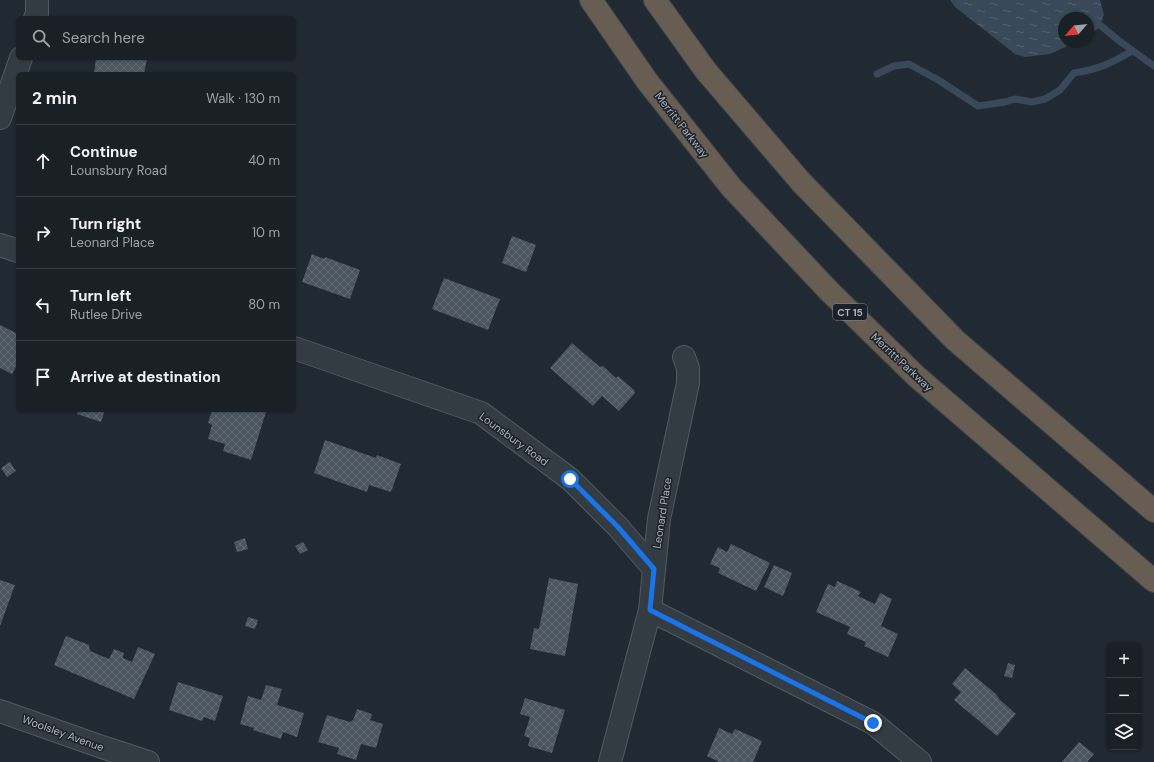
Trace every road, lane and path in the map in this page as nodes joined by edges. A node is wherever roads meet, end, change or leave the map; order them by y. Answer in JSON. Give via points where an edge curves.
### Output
{"nodes":[{"id":1,"x":37,"y":0,"type":"edge"},
{"id":2,"x":591,"y":0,"type":"edge"},
{"id":3,"x":655,"y":0,"type":"edge"},
{"id":4,"x":36,"y":16,"type":"edge"},
{"id":5,"x":20,"y":60,"type":"edge"},
{"id":6,"x":16,"y":72,"type":"edge"},
{"id":7,"x":16,"y":72,"type":"edge"},
{"id":8,"x":0,"y":118,"type":"edge"},
{"id":9,"x":0,"y":245,"type":"edge"},
{"id":10,"x":16,"y":250,"type":"edge"},
{"id":11,"x":296,"y":349,"type":"edge"},
{"id":12,"x":684,"y":357,"type":"dead end"},
{"id":13,"x":1154,"y":511,"type":"edge"},
{"id":14,"x":654,"y":569,"type":"junction"},
{"id":15,"x":1154,"y":581,"type":"edge"},
{"id":16,"x":650,"y":610,"type":"junction"},
{"id":17,"x":0,"y":711,"type":"edge"},
{"id":18,"x":100,"y":755,"type":"edge"},
{"id":19,"x":148,"y":762,"type":"edge"},
{"id":20,"x":610,"y":762,"type":"edge"},
{"id":21,"x":920,"y":762,"type":"edge"}],
"edges":[{"from":1,"to":4,"type":"street"},
{"from":2,"to":15,"type":"highway","name":"Merritt Parkway","number":"CT 15","via":[[647,80],[731,187],[829,291],[916,376]]},
{"from":3,"to":13,"type":"highway","via":[[706,71],[817,199],[955,340]]},
{"from":5,"to":7,"type":"street"},
{"from":6,"to":8,"type":"street"},
{"from":9,"to":10,"type":"street"},
{"from":11,"to":14,"type":"street","name":"Lounsbury Road","via":[[481,413],[570,479],[618,527]]},
{"from":12,"to":14,"type":"street","name":"Leonard Place","via":[[688,368],[688,383],[660,519]]},
{"from":14,"to":16,"type":"street","name":"Leonard Place"},
{"from":16,"to":20,"type":"street","name":"Leonard Place"},
{"from":16,"to":21,"type":"street","via":[[873,723]]},
{"from":17,"to":18,"type":"street","name":"Woolsley Avenue"},
{"from":18,"to":19,"type":"street","name":"Woolsley Avenue"}]}
